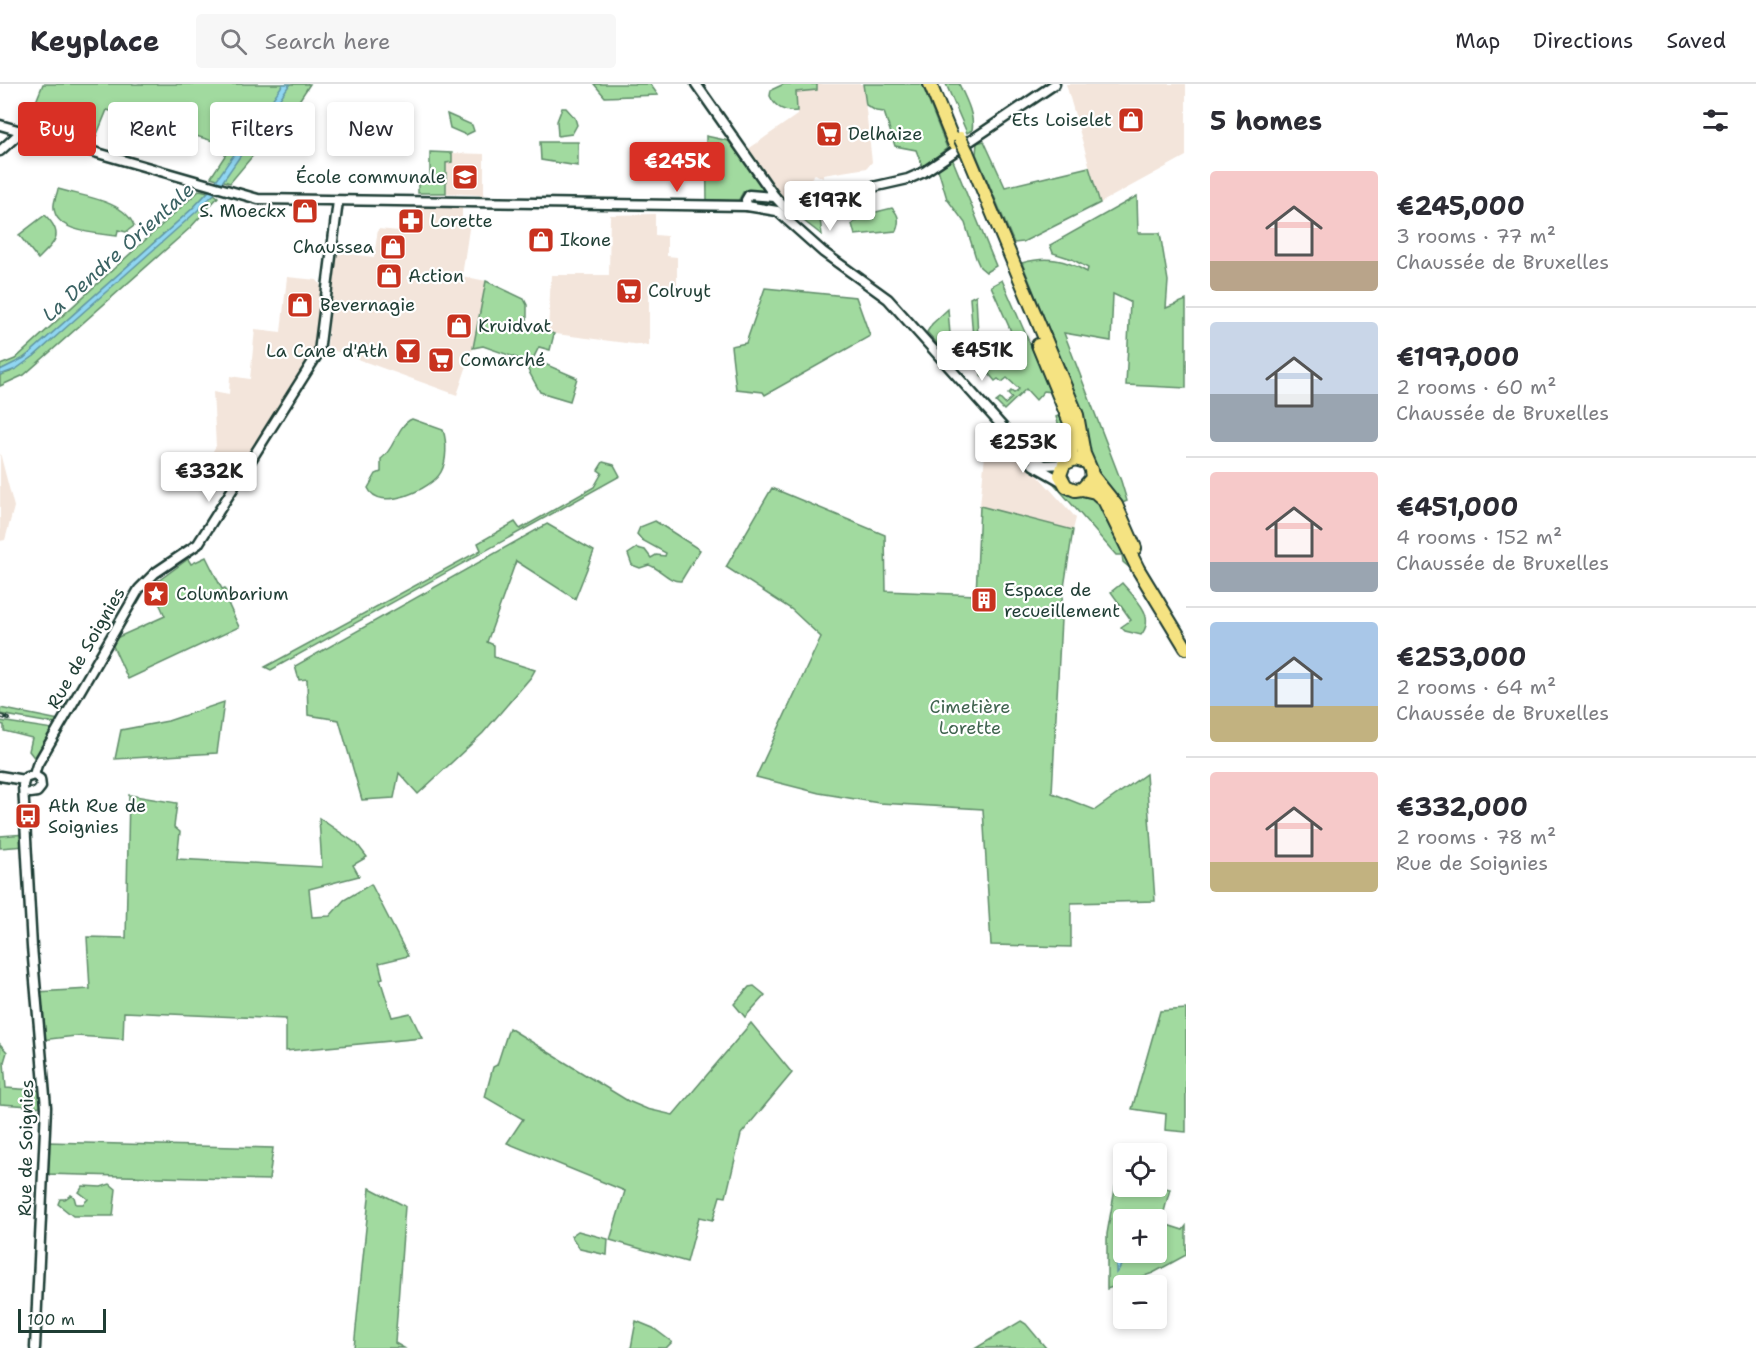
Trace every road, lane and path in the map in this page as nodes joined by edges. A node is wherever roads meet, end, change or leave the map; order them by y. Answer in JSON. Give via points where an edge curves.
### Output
{"nodes":[{"id":1,"x":696,"y":84,"type":"edge"},
{"id":2,"x":930,"y":84,"type":"edge"},
{"id":3,"x":938,"y":84,"type":"edge"},
{"id":4,"x":1055,"y":84,"type":"edge"},
{"id":5,"x":0,"y":125,"type":"edge"},
{"id":6,"x":18,"y":130,"type":"edge"},
{"id":7,"x":18,"y":135,"type":"edge"},
{"id":8,"x":957,"y":140,"type":"junction"},
{"id":9,"x":0,"y":151,"type":"edge"},
{"id":10,"x":96,"y":154,"type":"edge"},
{"id":11,"x":775,"y":197,"type":"junction"},
{"id":12,"x":338,"y":201,"type":"junction"},
{"id":13,"x":747,"y":206,"type":"junction"},
{"id":14,"x":782,"y":209,"type":"junction"},
{"id":15,"x":1019,"y":289,"type":"junction"},
{"id":16,"x":1028,"y":454,"type":"junction"},
{"id":17,"x":1068,"y":462,"type":"junction"},
{"id":18,"x":1086,"y":462,"type":"junction"},
{"id":19,"x":1092,"y":474,"type":"junction"},
{"id":20,"x":1063,"y":482,"type":"junction"},
{"id":21,"x":1082,"y":489,"type":"junction"},
{"id":22,"x":1186,"y":637,"type":"edge"},
{"id":23,"x":1186,"y":648,"type":"edge"},
{"id":24,"x":34,"y":775,"type":"junction"},
{"id":25,"x":0,"y":776,"type":"edge"},
{"id":26,"x":23,"y":783,"type":"junction"},
{"id":27,"x":30,"y":793,"type":"junction"},
{"id":28,"x":25,"y":805,"type":"junction"},
{"id":29,"x":35,"y":1348,"type":"edge"}],
"edges":[{"from":1,"to":11,"type":"street"},
{"from":2,"to":8,"type":"highway"},
{"from":3,"to":8,"type":"highway"},
{"from":4,"to":14,"type":"street","via":[[924,172]]},
{"from":5,"to":6,"type":"street"},
{"from":7,"to":9,"type":"street"},
{"from":8,"to":15,"type":"highway"},
{"from":10,"to":12,"type":"street","via":[[258,199]]},
{"from":11,"to":13,"type":"street","via":[[749,195]]},
{"from":11,"to":14,"type":"street"},
{"from":12,"to":13,"type":"street"},
{"from":12,"to":24,"type":"street","name":"Rue de Soignies","via":[[323,336],[310,369],[198,544],[139,589]]},
{"from":13,"to":14,"type":"street"},
{"from":14,"to":16,"type":"street","via":[[898,308]]},
{"from":15,"to":17,"type":"highway","via":[[1069,418],[1074,439]]},
{"from":15,"to":18,"type":"highway","via":[[1075,407]]},
{"from":16,"to":17,"type":"street","via":[[1044,465]]},
{"from":16,"to":20,"type":"street","via":[[1034,466]]},
{"from":17,"to":18,"type":"highway"},
{"from":17,"to":20,"type":"highway","via":[[1061,471]]},
{"from":18,"to":19,"type":"highway"},
{"from":19,"to":21,"type":"highway"},
{"from":19,"to":22,"type":"highway","via":[[1116,505],[1142,562]]},
{"from":20,"to":21,"type":"highway","via":[[1070,489]]},
{"from":21,"to":23,"type":"highway","via":[[1095,492],[1104,500],[1138,568]]},
{"from":24,"to":26,"type":"street"},
{"from":24,"to":27,"type":"street","via":[[40,779],[41,787]]},
{"from":25,"to":26,"type":"street"},
{"from":26,"to":27,"type":"street"},
{"from":26,"to":28,"type":"street","name":"Rue de Soignies"},
{"from":27,"to":28,"type":"street","name":"Rue de Soignies"},
{"from":28,"to":29,"type":"street","name":"Rue de Soignies","via":[[31,937],[46,1107]]}]}
